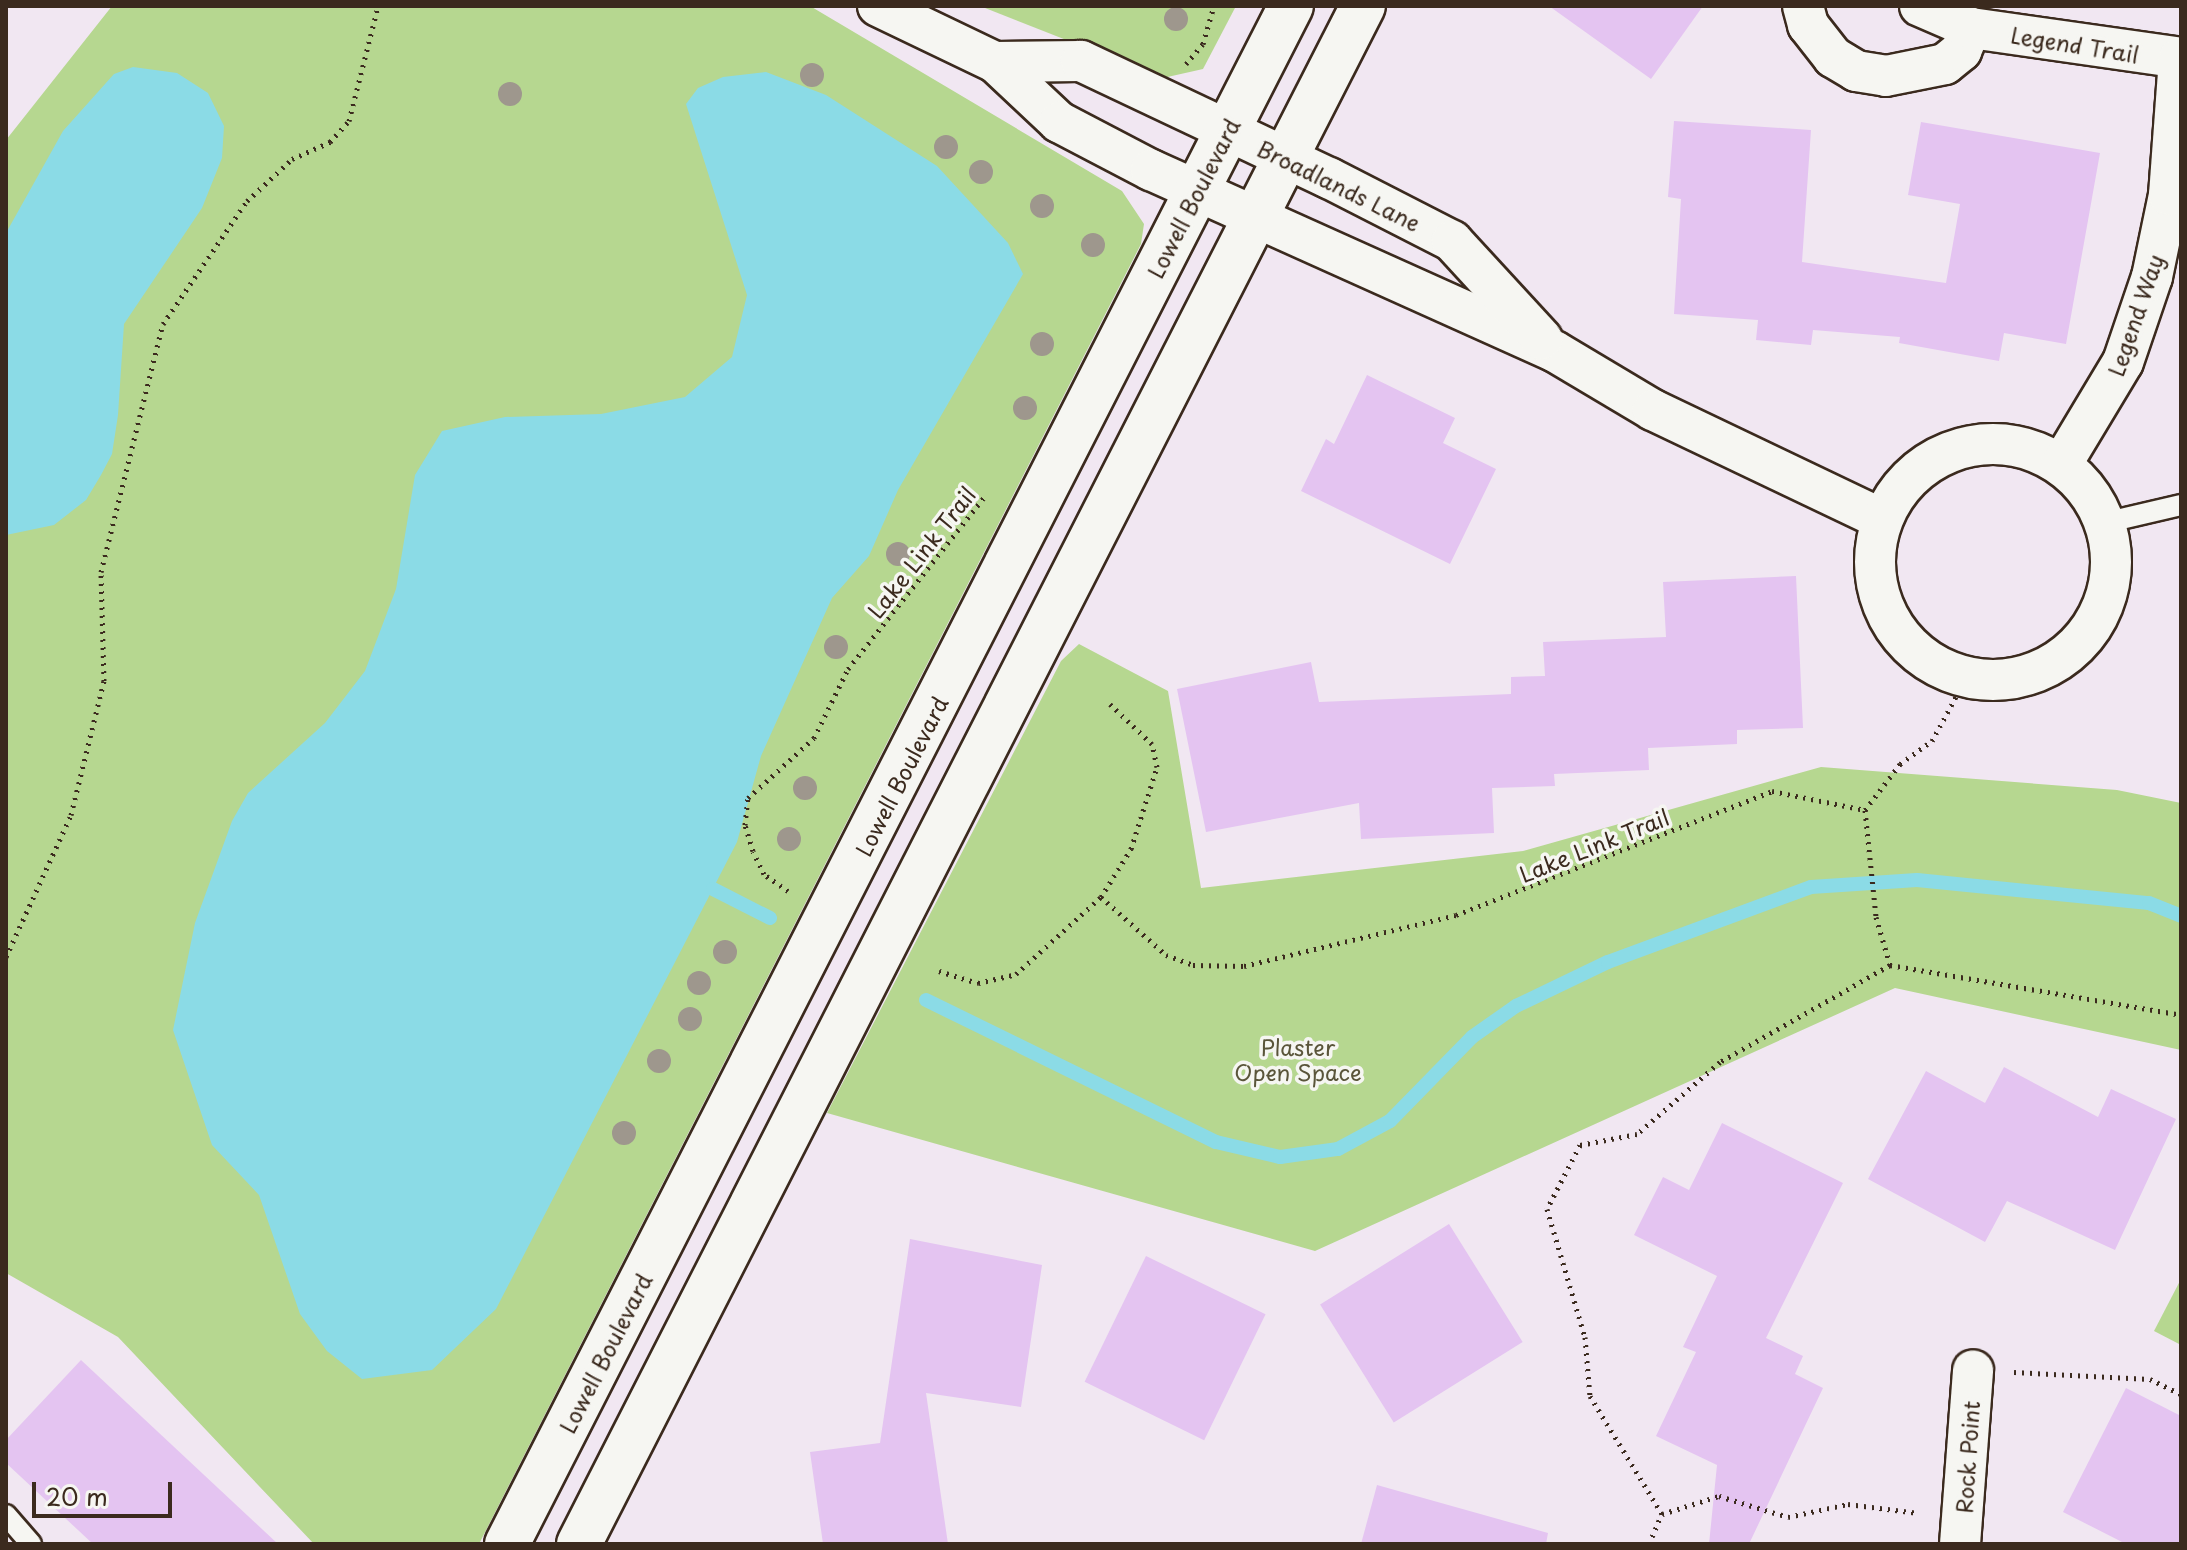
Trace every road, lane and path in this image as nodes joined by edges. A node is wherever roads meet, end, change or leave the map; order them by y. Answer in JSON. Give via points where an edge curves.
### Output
{"nodes":[{"id":1,"x":378,"y":6,"type":"edge"},
{"id":2,"x":878,"y":6,"type":"edge"},
{"id":3,"x":1214,"y":6,"type":"edge"},
{"id":4,"x":1291,"y":6,"type":"edge"},
{"id":5,"x":1363,"y":6,"type":"edge"},
{"id":6,"x":1803,"y":6,"type":"edge"},
{"id":7,"x":1920,"y":6,"type":"edge"},
{"id":8,"x":1971,"y":28,"type":"junction"},
{"id":9,"x":2180,"y":58,"type":"edge"},
{"id":10,"x":995,"y":62,"type":"junction"},
{"id":11,"x":1190,"y":74,"type":"dead end"},
{"id":12,"x":1228,"y":130,"type":"junction"},
{"id":13,"x":1286,"y":158,"type":"junction"},
{"id":14,"x":1197,"y":190,"type":"junction"},
{"id":15,"x":1255,"y":217,"type":"junction"},
{"id":16,"x":1554,"y":351,"type":"junction"},
{"id":17,"x":2061,"y":465,"type":"junction"},
{"id":18,"x":994,"y":484,"type":"dead end"},
{"id":19,"x":2181,"y":505,"type":"edge"},
{"id":20,"x":1882,"y":519,"type":"junction"},
{"id":21,"x":2104,"y":523,"type":"junction"},
{"id":22,"x":1966,"y":678,"type":"junction"},
{"id":23,"x":1110,"y":704,"type":"dead end"},
{"id":24,"x":1865,"y":810,"type":"junction"},
{"id":25,"x":789,"y":892,"type":"dead end"},
{"id":26,"x":1101,"y":897,"type":"junction"},
{"id":27,"x":6,"y":957,"type":"edge"},
{"id":28,"x":1890,"y":965,"type":"junction"},
{"id":29,"x":939,"y":971,"type":"dead end"},
{"id":30,"x":2181,"y":1015,"type":"edge"},
{"id":31,"x":1973,"y":1370,"type":"joint"},
{"id":32,"x":2181,"y":1394,"type":"edge"},
{"id":33,"x":1662,"y":1514,"type":"junction"},
{"id":34,"x":6,"y":1515,"type":"edge"},
{"id":35,"x":1961,"y":1531,"type":"edge"},
{"id":36,"x":31,"y":1544,"type":"edge"},
{"id":37,"x":507,"y":1544,"type":"edge"},
{"id":38,"x":579,"y":1544,"type":"edge"},
{"id":39,"x":1649,"y":1544,"type":"edge"}],
"edges":[{"from":1,"to":27,"type":"path","via":[[349,121],[330,142],[292,159],[247,201],[163,324],[101,572],[104,681],[71,815]]},
{"from":2,"to":10,"type":"street","name":"Broadlands Lane"},
{"from":3,"to":11,"type":"path","via":[[1203,44],[1185,61]]},
{"from":4,"to":12,"type":"main road","name":"Lowell Boulevard"},
{"from":5,"to":13,"type":"main road"},
{"from":6,"to":8,"type":"street","via":[[1808,25],[1833,57],[1856,71],[1886,76],[1945,64],[1961,51]]},
{"from":7,"to":8,"type":"street","name":"Legend Trail"},
{"from":8,"to":9,"type":"street","name":"Legend Trail"},
{"from":9,"to":17,"type":"street","name":"Legend Way","via":[[2169,195],[2152,277],[2123,362]]},
{"from":10,"to":12,"type":"street","name":"Broadlands Lane","via":[[1081,61]]},
{"from":10,"to":14,"type":"street","name":"Broadlands Lane","via":[[1059,122]]},
{"from":12,"to":13,"type":"street","name":"Broadlands Lane"},
{"from":12,"to":14,"type":"main road","name":"Lowell Boulevard"},
{"from":13,"to":15,"type":"main road"},
{"from":13,"to":16,"type":"street","name":"Broadlands Lane","via":[[1452,241]]},
{"from":14,"to":15,"type":"street","name":"Broadlands Lane"},
{"from":14,"to":37,"type":"main road","name":"Lowell Boulevard"},
{"from":15,"to":16,"type":"street","name":"Broadlands Lane"},
{"from":15,"to":38,"type":"main road"},
{"from":16,"to":20,"type":"street","name":"Broadlands Lane","via":[[1653,410]]},
{"from":17,"to":20,"type":"street","via":[[2029,450],[1993,444],[1958,448],[1925,464],[1900,488]]},
{"from":17,"to":21,"type":"street","via":[[2087,491]]},
{"from":18,"to":25,"type":"path","name":"Lake Link Trail","via":[[848,669],[814,738],[748,798],[745,825],[753,851],[764,874]]},
{"from":19,"to":21,"type":"lane"},
{"from":20,"to":22,"type":"street","via":[[1874,558],[1879,599],[1899,635],[1918,653]]},
{"from":21,"to":22,"type":"street","via":[[2112,558],[2107,594],[2084,636],[2037,672],[2002,680]]},
{"from":22,"to":24,"type":"path","via":[[1932,741],[1900,764]]},
{"from":23,"to":26,"type":"path","via":[[1152,744],[1157,767],[1131,849]]},
{"from":24,"to":26,"type":"path","name":"Lake Link Trail","via":[[1772,791],[1456,915],[1244,966],[1193,965],[1166,955]]},
{"from":24,"to":28,"type":"path","via":[[1876,917]]},
{"from":26,"to":29,"type":"path","via":[[1016,974],[978,983]]},
{"from":28,"to":30,"type":"path"},
{"from":28,"to":33,"type":"path","via":[[1720,1062],[1637,1134],[1580,1145],[1547,1209],[1585,1337],[1590,1396]]},
{"from":31,"to":32,"type":"path","via":[[2150,1379]]},
{"from":31,"to":35,"type":"street","name":"Rock Point"},
{"from":33,"to":35,"type":"path","via":[[1719,1496],[1788,1517],[1848,1504]]},
{"from":33,"to":39,"type":"path"},
{"from":34,"to":36,"type":"lane"}]}
